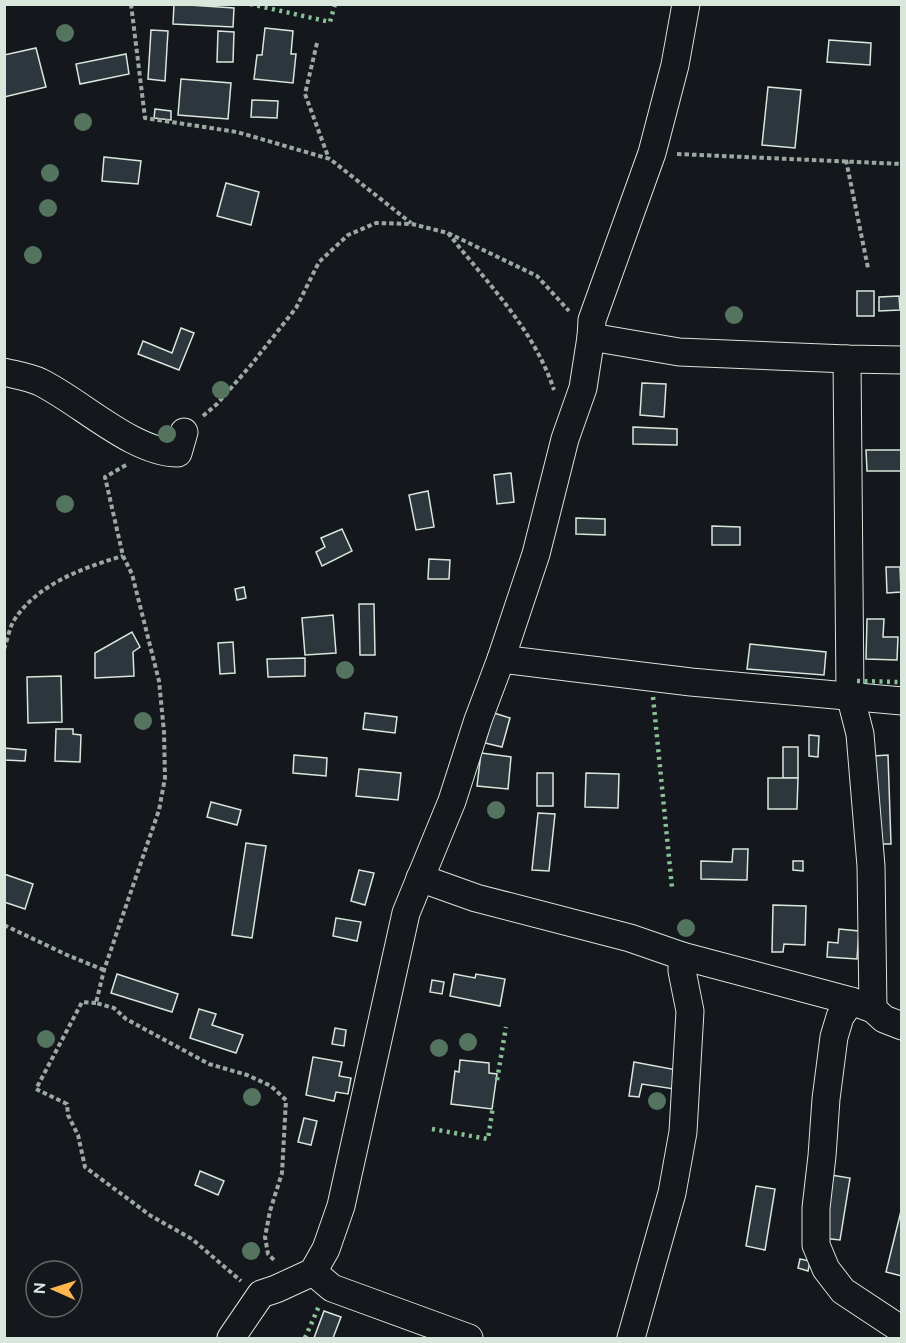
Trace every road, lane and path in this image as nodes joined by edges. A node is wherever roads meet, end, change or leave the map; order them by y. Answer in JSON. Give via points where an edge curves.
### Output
{"nodes":[{"id":1,"x":131,"y":4,"type":"edge"},
{"id":2,"x":686,"y":4,"type":"edge"},
{"id":3,"x":317,"y":42,"type":"dead end"},
{"id":4,"x":652,"y":153,"type":"junction"},
{"id":5,"x":330,"y":159,"type":"junction"},
{"id":6,"x":846,"y":160,"type":"junction"},
{"id":7,"x":902,"y":164,"type":"edge"},
{"id":8,"x":412,"y":224,"type":"junction"},
{"id":9,"x":448,"y":233,"type":"junction"},
{"id":10,"x":868,"y":268,"type":"dead end"},
{"id":11,"x":592,"y":328,"type":"junction"},
{"id":12,"x":847,"y":359,"type":"junction"},
{"id":13,"x":902,"y":360,"type":"edge"},
{"id":14,"x":4,"y":372,"type":"edge"},
{"id":15,"x":558,"y":401,"type":"dead end"},
{"id":16,"x":184,"y":432,"type":"joint"},
{"id":17,"x":134,"y":460,"type":"dead end"},
{"id":18,"x":123,"y":556,"type":"junction"},
{"id":19,"x":4,"y":649,"type":"edge"},
{"id":20,"x":501,"y":659,"type":"junction"},
{"id":21,"x":850,"y":695,"type":"junction"},
{"id":22,"x":902,"y":701,"type":"edge"},
{"id":23,"x":420,"y":878,"type":"junction"},
{"id":24,"x":4,"y":925,"type":"edge"},
{"id":25,"x":682,"y":956,"type":"junction"},
{"id":26,"x":104,"y":970,"type":"junction"},
{"id":27,"x":96,"y":1003,"type":"junction"},
{"id":28,"x":862,"y":1005,"type":"junction"},
{"id":29,"x":902,"y":1026,"type":"edge"},
{"id":30,"x":304,"y":1276,"type":"junction"},
{"id":31,"x":261,"y":1294,"type":"junction"},
{"id":32,"x":902,"y":1330,"type":"edge"},
{"id":33,"x":231,"y":1338,"type":"edge"},
{"id":34,"x":469,"y":1338,"type":"edge"},
{"id":35,"x":631,"y":1338,"type":"edge"}],
"edges":[{"from":1,"to":5,"type":"path","via":[[145,118],[237,132]]},
{"from":2,"to":4,"type":"street"},
{"from":3,"to":5,"type":"path","via":[[305,94]]},
{"from":4,"to":6,"type":"path"},
{"from":4,"to":11,"type":"street"},
{"from":5,"to":8,"type":"path"},
{"from":6,"to":7,"type":"path"},
{"from":6,"to":10,"type":"path"},
{"from":8,"to":9,"type":"path"},
{"from":8,"to":16,"type":"path","via":[[376,223],[348,235],[319,262],[296,308],[251,365],[218,404]]},
{"from":9,"to":11,"type":"path","via":[[537,276],[568,311]]},
{"from":9,"to":15,"type":"path","via":[[529,336],[547,368]]},
{"from":11,"to":12,"type":"street","via":[[679,352]]},
{"from":11,"to":20,"type":"street","via":[[583,388],[565,439],[536,554]]},
{"from":12,"to":13,"type":"street"},
{"from":12,"to":21,"type":"street"},
{"from":14,"to":16,"type":"street","via":[[37,380],[123,434],[164,453],[178,453]]},
{"from":17,"to":18,"type":"path","via":[[105,477]]},
{"from":18,"to":19,"type":"path","via":[[57,581],[29,603],[13,623]]},
{"from":18,"to":26,"type":"path","via":[[132,574],[159,681],[165,778],[154,827]]},
{"from":20,"to":21,"type":"street","via":[[691,682]]},
{"from":20,"to":23,"type":"street","via":[[452,801]]},
{"from":21,"to":22,"type":"street"},
{"from":21,"to":28,"type":"street","via":[[860,734],[871,866]]},
{"from":23,"to":25,"type":"street","via":[[476,898],[630,938]]},
{"from":23,"to":30,"type":"street","via":[[406,913],[341,1206],[326,1249]]},
{"from":24,"to":26,"type":"path"},
{"from":25,"to":28,"type":"street"},
{"from":25,"to":35,"type":"street","via":[[690,1011],[683,1132],[672,1193]]},
{"from":26,"to":27,"type":"path"},
{"from":27,"to":30,"type":"path","via":[[114,1008],[209,1064],[271,1086],[286,1100],[282,1173],[265,1237],[268,1254],[282,1268]]},
{"from":27,"to":31,"type":"path","via":[[82,1002],[36,1089],[67,1104],[85,1167],[151,1216],[192,1239]]},
{"from":28,"to":29,"type":"street"},
{"from":28,"to":32,"type":"street","via":[[840,1017],[834,1037],[816,1208],[816,1245],[826,1269],[843,1291]]},
{"from":30,"to":31,"type":"street"},
{"from":30,"to":34,"type":"street"},
{"from":31,"to":33,"type":"street"}]}
